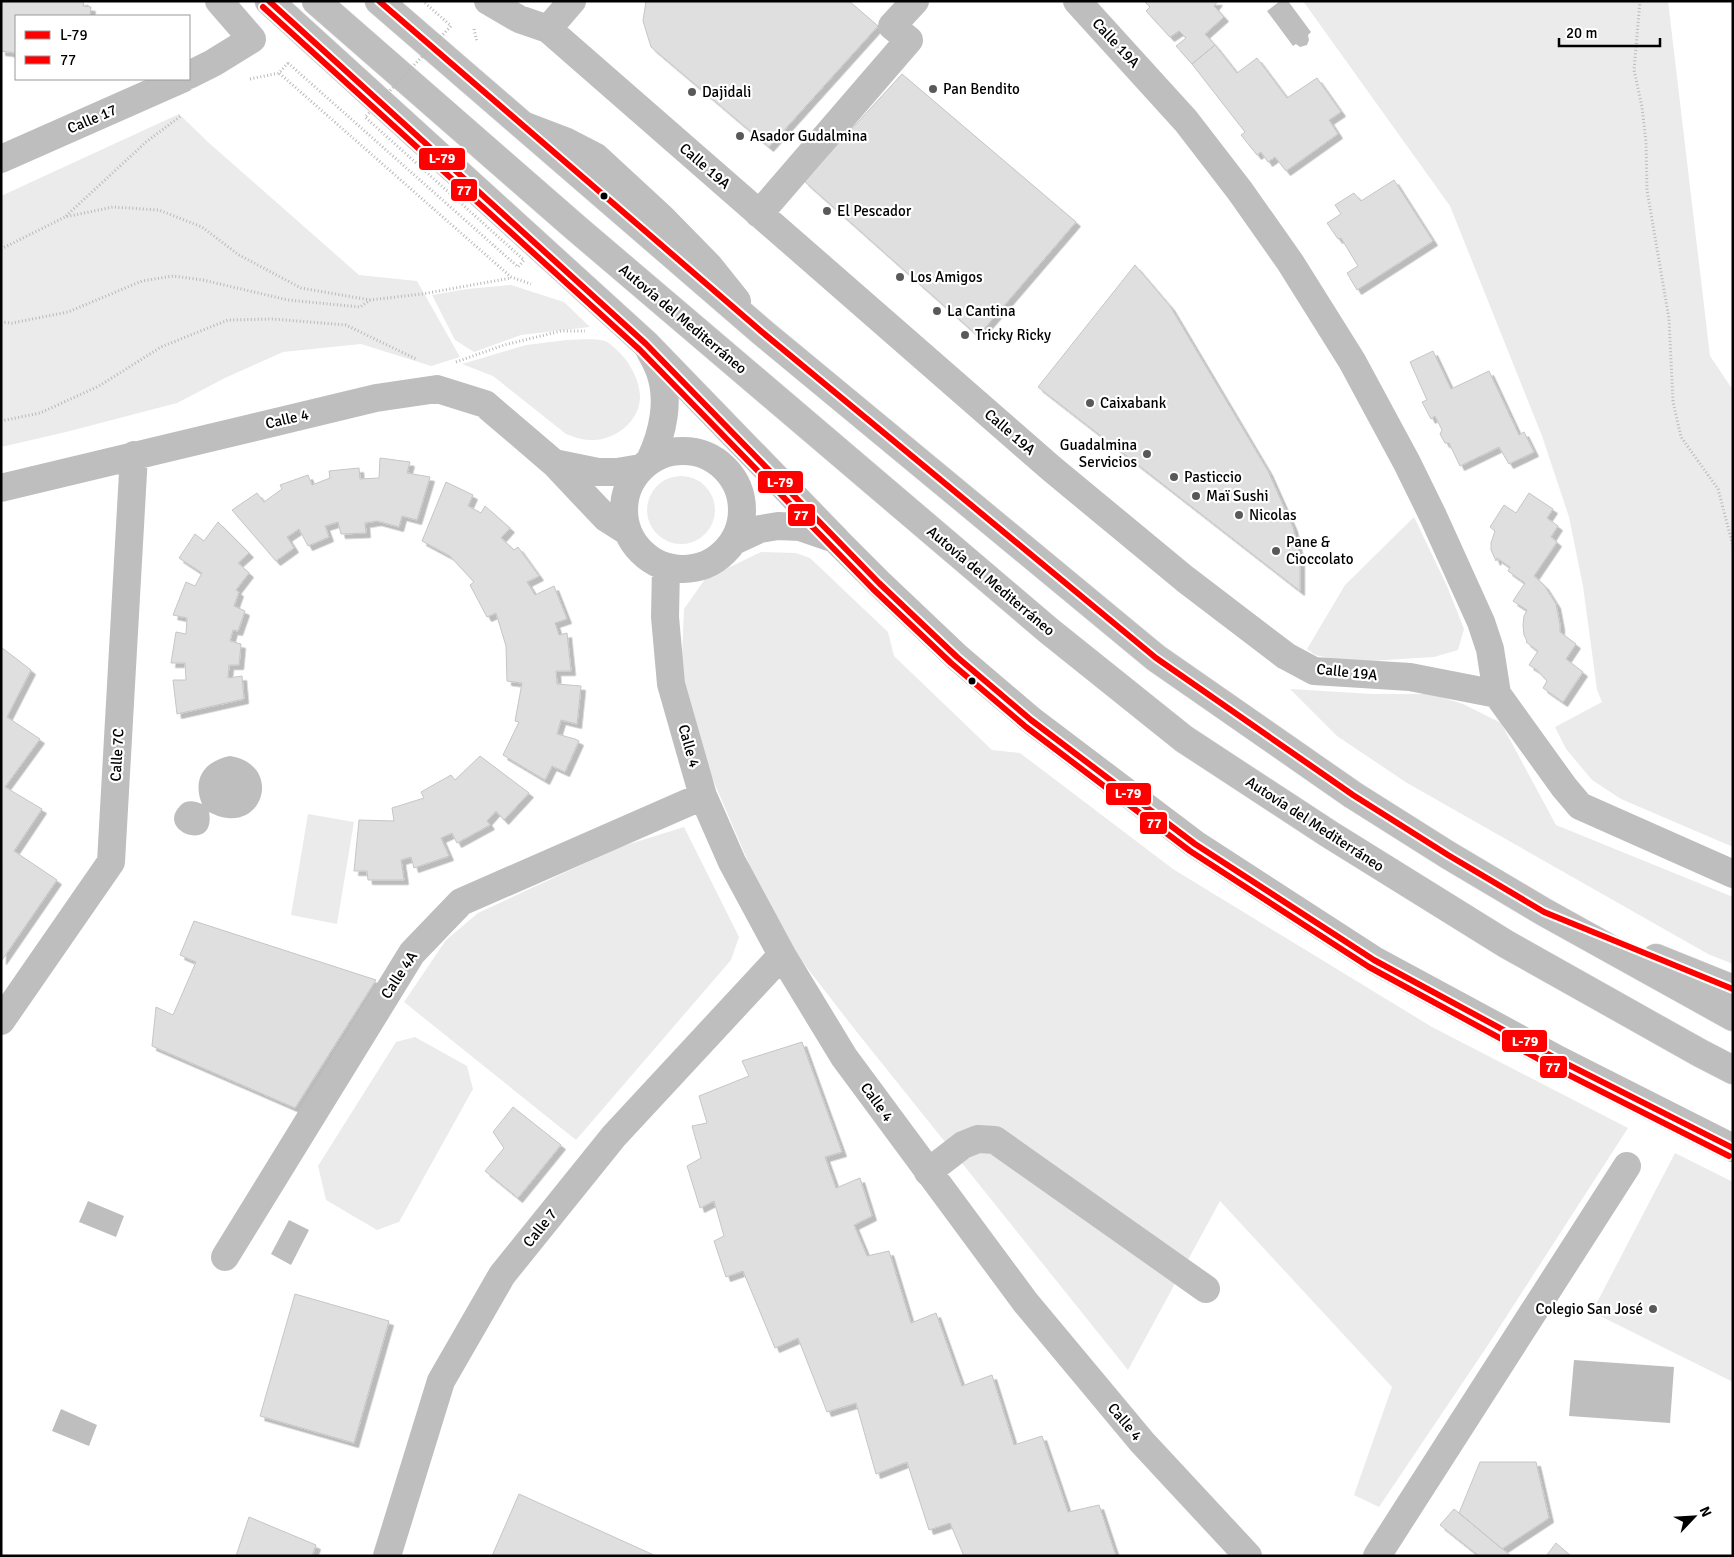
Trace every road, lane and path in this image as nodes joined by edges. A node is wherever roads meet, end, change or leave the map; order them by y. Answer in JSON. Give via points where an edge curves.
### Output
{"nodes":[{"id":1,"x":219,"y":1,"type":"edge"},
{"id":2,"x":269,"y":1,"type":"edge"},
{"id":3,"x":316,"y":1,"type":"edge"},
{"id":4,"x":379,"y":1,"type":"edge"},
{"id":5,"x":423,"y":1,"type":"edge"},
{"id":6,"x":488,"y":1,"type":"edge"},
{"id":7,"x":572,"y":1,"type":"edge"},
{"id":8,"x":915,"y":1,"type":"edge"},
{"id":9,"x":1077,"y":1,"type":"edge"},
{"id":10,"x":1640,"y":1,"type":"edge"},
{"id":11,"x":473,"y":24,"type":"dead end"},
{"id":12,"x":548,"y":29,"type":"junction"},
{"id":13,"x":479,"y":47,"type":"dead end"},
{"id":14,"x":279,"y":73,"type":"junction"},
{"id":15,"x":190,"y":74,"type":"edge"},
{"id":16,"x":250,"y":79,"type":"dead end"},
{"id":17,"x":180,"y":80,"type":"edge"},
{"id":18,"x":184,"y":114,"type":"dead end"},
{"id":19,"x":1,"y":159,"type":"edge"},
{"id":20,"x":759,"y":214,"type":"junction"},
{"id":21,"x":66,"y":217,"type":"junction"},
{"id":22,"x":1,"y":249,"type":"edge"},
{"id":23,"x":511,"y":278,"type":"junction"},
{"id":24,"x":538,"y":287,"type":"dead end"},
{"id":25,"x":370,"y":300,"type":"junction"},
{"id":26,"x":1,"y":322,"type":"edge"},
{"id":27,"x":587,"y":331,"type":"dead end"},
{"id":28,"x":646,"y":344,"type":"junction"},
{"id":29,"x":421,"y":360,"type":"dead end"},
{"id":30,"x":437,"y":390,"type":"junction"},
{"id":31,"x":1,"y":421,"type":"edge"},
{"id":32,"x":134,"y":456,"type":"junction"},
{"id":33,"x":554,"y":463,"type":"junction"},
{"id":34,"x":646,"y":464,"type":"junction"},
{"id":35,"x":1,"y":488,"type":"edge"},
{"id":36,"x":628,"y":532,"type":"junction"},
{"id":37,"x":835,"y":538,"type":"junction"},
{"id":38,"x":734,"y":541,"type":"junction"},
{"id":39,"x":1733,"y":546,"type":"edge"},
{"id":40,"x":666,"y":567,"type":"junction"},
{"id":41,"x":1497,"y":694,"type":"junction"},
{"id":42,"x":704,"y":796,"type":"junction"},
{"id":43,"x":1733,"y":874,"type":"edge"},
{"id":44,"x":1544,"y":912,"type":"junction"},
{"id":45,"x":782,"y":955,"type":"junction"},
{"id":46,"x":1733,"y":989,"type":"edge"},
{"id":47,"x":1733,"y":1017,"type":"edge"},
{"id":48,"x":1,"y":1021,"type":"edge"},
{"id":49,"x":1733,"y":1070,"type":"edge"},
{"id":50,"x":1733,"y":1148,"type":"edge"},
{"id":51,"x":1627,"y":1166,"type":"dead end"},
{"id":52,"x":928,"y":1172,"type":"junction"},
{"id":53,"x":226,"y":1257,"type":"dead end"},
{"id":54,"x":1206,"y":1289,"type":"dead end"},
{"id":55,"x":387,"y":1556,"type":"edge"},
{"id":56,"x":1248,"y":1556,"type":"edge"},
{"id":57,"x":1377,"y":1556,"type":"edge"}],
"edges":[{"from":1,"to":15,"type":"main road","via":[[252,39]]},
{"from":2,"to":28,"type":"main road"},
{"from":3,"to":49,"type":"main road","name":"Autovía del Mediterráneo","via":[[576,228],[1048,630],[1184,738],[1329,834],[1506,944]]},
{"from":4,"to":44,"type":"main road","via":[[762,332],[1156,658],[1353,794]]},
{"from":5,"to":14,"type":"path","bridge":true,"via":[[451,26],[366,117],[524,260],[518,267],[288,63]]},
{"from":6,"to":12,"type":"main road","via":[[519,19]]},
{"from":7,"to":12,"type":"main road"},
{"from":8,"to":20,"type":"main road","via":[[892,26],[909,40]]},
{"from":9,"to":41,"type":"main road","name":"Calle 19A","via":[[1186,121],[1240,190],[1352,361],[1407,463],[1470,594],[1490,649]]},
{"from":10,"to":39,"type":"path","via":[[1634,70],[1646,142],[1647,190],[1669,319],[1674,402],[1681,437],[1718,489]]},
{"from":11,"to":13,"type":"path"},
{"from":12,"to":20,"type":"main road","name":"Calle 19A"},
{"from":14,"to":16,"type":"path"},
{"from":14,"to":23,"type":"path"},
{"from":17,"to":19,"type":"main road","name":"Calle 17"},
{"from":18,"to":21,"type":"path","via":[[146,142]]},
{"from":20,"to":41,"type":"main road","name":"Calle 19A","via":[[1052,469],[1185,579],[1286,656],[1314,671],[1410,678]]},
{"from":21,"to":22,"type":"path"},
{"from":21,"to":25,"type":"path","via":[[114,206],[159,210],[202,227],[239,255],[302,288]]},
{"from":23,"to":24,"type":"path"},
{"from":23,"to":25,"type":"path"},
{"from":25,"to":26,"type":"path","via":[[360,307],[288,300],[173,276],[142,281],[68,312],[12,323]]},
{"from":27,"to":30,"type":"path","via":[[561,331],[504,345],[444,366]]},
{"from":28,"to":34,"type":"main road","via":[[660,371],[665,391],[661,432]]},
{"from":28,"to":37,"type":"main road"},
{"from":29,"to":31,"type":"path","via":[[346,325],[273,319],[228,320],[161,347],[74,398],[40,413]]},
{"from":30,"to":32,"type":"main road","name":"Calle 4","via":[[376,398]]},
{"from":30,"to":33,"type":"main road","name":"Calle 4","via":[[485,404]]},
{"from":32,"to":35,"type":"main road","name":"Calle 4"},
{"from":32,"to":48,"type":"main road","name":"Calle 7C","via":[[112,862]]},
{"from":33,"to":34,"type":"main road","name":"Calle 4","via":[[598,472],[617,472]]},
{"from":33,"to":36,"type":"main road","name":"Calle 4","via":[[606,518]]},
{"from":34,"to":36,"type":"main road","via":[[630,482],[625,498],[624,516]]},
{"from":34,"to":38,"type":"main road","via":[[665,453],[681,450],[696,452],[724,467],[740,494],[740,526]]},
{"from":36,"to":40,"type":"main road","via":[[637,548],[650,560]]},
{"from":37,"to":38,"type":"main road","via":[[800,527],[778,526],[760,529]]},
{"from":37,"to":50,"type":"main road","via":[[957,657],[1031,720],[1196,844],[1374,960],[1559,1060]]},
{"from":38,"to":40,"type":"main road","via":[[712,562],[697,568]]},
{"from":40,"to":42,"type":"main road","name":"Calle 4","via":[[665,617],[671,684]]},
{"from":41,"to":43,"type":"main road","via":[[1580,806]]},
{"from":42,"to":45,"type":"main road","name":"Calle 4","via":[[732,862]]},
{"from":42,"to":53,"type":"main road","name":"Calle 4A","via":[[461,902],[412,952]]},
{"from":44,"to":46,"type":"main road"},
{"from":44,"to":47,"type":"main road"},
{"from":45,"to":52,"type":"main road","name":"Calle 4","via":[[844,1057]]},
{"from":45,"to":55,"type":"main road","name":"Calle 7","via":[[614,1136],[502,1275],[441,1381]]},
{"from":51,"to":57,"type":"main road"},
{"from":52,"to":54,"type":"main road","via":[[963,1145],[978,1139],[995,1140]]},
{"from":52,"to":56,"type":"main road","name":"Calle 4","via":[[1038,1318],[1142,1442]]}]}
